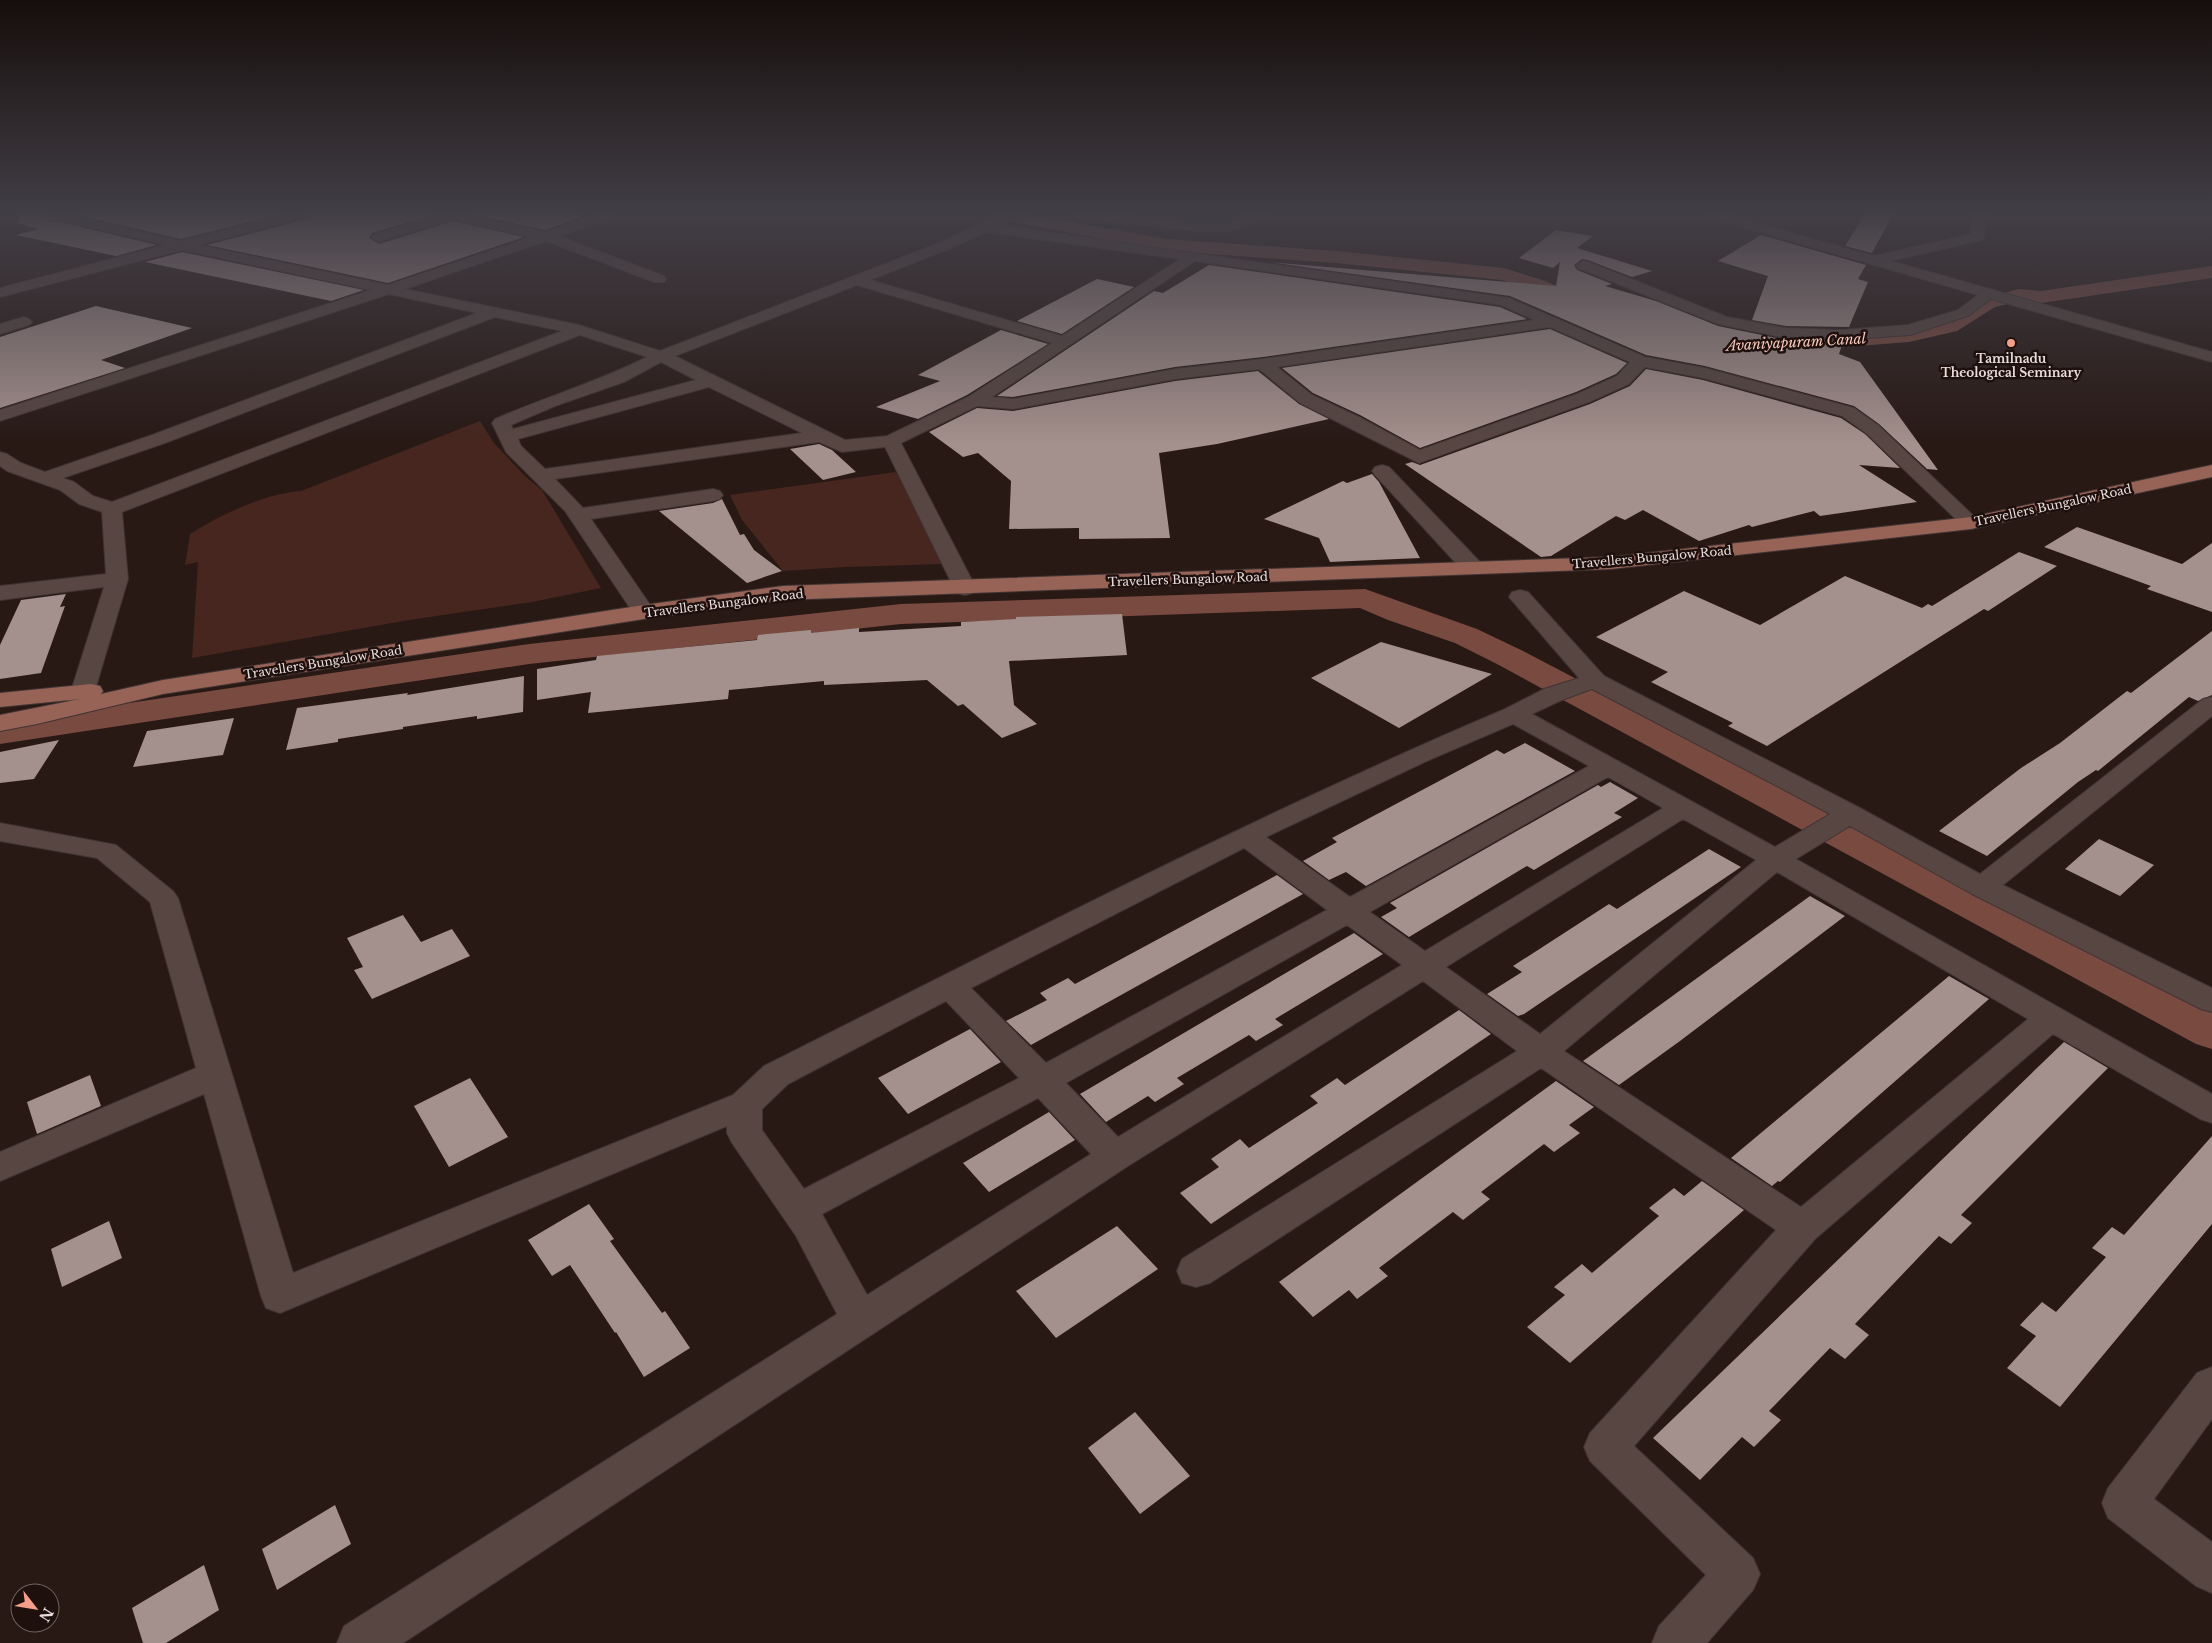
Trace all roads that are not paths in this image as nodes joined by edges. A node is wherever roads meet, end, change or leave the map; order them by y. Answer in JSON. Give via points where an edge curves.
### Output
{"nodes":[{"id":1,"x":385,"y":291,"type":"edge"},
{"id":2,"x":390,"y":291,"type":"edge"},
{"id":3,"x":829,"y":291,"type":"edge"},
{"id":4,"x":892,"y":291,"type":"edge"},
{"id":5,"x":1142,"y":291,"type":"edge"},
{"id":6,"x":1429,"y":291,"type":"edge"},
{"id":7,"x":1647,"y":291,"type":"edge"},
{"id":8,"x":1981,"y":291,"type":"edge"},
{"id":9,"x":1989,"y":293,"type":"junction"},
{"id":10,"x":494,"y":312,"type":"junction"},
{"id":11,"x":24,"y":322,"type":"dead end"},
{"id":12,"x":1551,"y":322,"type":"junction"},
{"id":13,"x":0,"y":329,"type":"edge"},
{"id":14,"x":579,"y":330,"type":"junction"},
{"id":15,"x":1066,"y":342,"type":"junction"},
{"id":16,"x":661,"y":356,"type":"junction"},
{"id":17,"x":2212,"y":357,"type":"edge"},
{"id":18,"x":1641,"y":361,"type":"junction"},
{"id":19,"x":1263,"y":364,"type":"junction"},
{"id":20,"x":710,"y":381,"type":"junction"},
{"id":21,"x":974,"y":401,"type":"junction"},
{"id":22,"x":0,"y":416,"type":"edge"},
{"id":23,"x":507,"y":436,"type":"junction"},
{"id":24,"x":821,"y":436,"type":"junction"},
{"id":25,"x":891,"y":442,"type":"junction"},
{"id":26,"x":0,"y":458,"type":"edge"},
{"id":27,"x":1382,"y":471,"type":"dead end"},
{"id":28,"x":2212,"y":471,"type":"edge"},
{"id":29,"x":541,"y":476,"type":"junction"},
{"id":30,"x":45,"y":478,"type":"junction"},
{"id":31,"x":713,"y":495,"type":"dead end"},
{"id":32,"x":112,"y":509,"type":"junction"},
{"id":33,"x":578,"y":515,"type":"junction"},
{"id":34,"x":1971,"y":523,"type":"junction"},
{"id":35,"x":1473,"y":568,"type":"junction"},
{"id":36,"x":118,"y":579,"type":"junction"},
{"id":37,"x":964,"y":588,"type":"junction"},
{"id":38,"x":0,"y":593,"type":"edge"},
{"id":39,"x":1520,"y":597,"type":"dead end"},
{"id":40,"x":644,"y":612,"type":"junction"},
{"id":41,"x":1584,"y":684,"type":"junction"},
{"id":42,"x":81,"y":699,"type":"junction"},
{"id":43,"x":0,"y":700,"type":"edge"},
{"id":44,"x":2212,"y":704,"type":"edge"},
{"id":45,"x":1523,"y":709,"type":"junction"},
{"id":46,"x":0,"y":723,"type":"edge"},
{"id":47,"x":1607,"y":767,"type":"junction"},
{"id":48,"x":1682,"y":808,"type":"junction"},
{"id":49,"x":1843,"y":819,"type":"junction"},
{"id":50,"x":0,"y":832,"type":"edge"},
{"id":51,"x":1246,"y":836,"type":"junction"},
{"id":52,"x":1782,"y":855,"type":"junction"},
{"id":53,"x":1982,"y":887,"type":"junction"},
{"id":54,"x":1350,"y":911,"type":"junction"},
{"id":55,"x":1425,"y":967,"type":"junction"},
{"id":56,"x":950,"y":986,"type":"junction"},
{"id":57,"x":2212,"y":1001,"type":"edge"},
{"id":58,"x":2050,"y":1017,"type":"junction"},
{"id":59,"x":1541,"y":1052,"type":"junction"},
{"id":60,"x":214,"y":1075,"type":"junction"},
{"id":61,"x":1042,"y":1081,"type":"junction"},
{"id":62,"x":745,"y":1104,"type":"junction"},
{"id":63,"x":2212,"y":1110,"type":"edge"},
{"id":64,"x":1115,"y":1156,"type":"junction"},
{"id":65,"x":0,"y":1167,"type":"edge"},
{"id":66,"x":798,"y":1209,"type":"junction"},
{"id":67,"x":1802,"y":1228,"type":"junction"},
{"id":68,"x":1196,"y":1271,"type":"dead end"},
{"id":69,"x":860,"y":1320,"type":"junction"},
{"id":70,"x":2212,"y":1386,"type":"edge"},
{"id":71,"x":2212,"y":1570,"type":"edge"},
{"id":72,"x":361,"y":1643,"type":"edge"},
{"id":73,"x":1676,"y":1643,"type":"edge"}],
"edges":[{"from":1,"to":22,"type":"street"},
{"from":2,"to":10,"type":"street"},
{"from":3,"to":16,"type":"street"},
{"from":4,"to":15,"type":"street"},
{"from":5,"to":15,"type":"street"},
{"from":6,"to":12,"type":"street","via":[[1504,301]]},
{"from":7,"to":9,"type":"street","via":[[1723,321],[1786,333],[1840,335],[1910,330],[1963,313]]},
{"from":8,"to":9,"type":"street"},
{"from":9,"to":17,"type":"street"},
{"from":10,"to":14,"type":"street"},
{"from":10,"to":30,"type":"street"},
{"from":11,"to":13,"type":"street"},
{"from":12,"to":18,"type":"street"},
{"from":12,"to":19,"type":"street"},
{"from":14,"to":16,"type":"street"},
{"from":14,"to":32,"type":"street"},
{"from":15,"to":21,"type":"street"},
{"from":16,"to":20,"type":"street"},
{"from":16,"to":23,"type":"street","via":[[618,378],[549,402],[502,423]]},
{"from":18,"to":19,"type":"street","via":[[1623,380],[1583,398],[1419,457],[1306,399]]},
{"from":18,"to":34,"type":"street","via":[[1705,373],[1848,412],[1872,429]]},
{"from":19,"to":21,"type":"street","via":[[1175,374],[1013,404]]},
{"from":20,"to":23,"type":"street"},
{"from":20,"to":24,"type":"street"},
{"from":21,"to":25,"type":"street"},
{"from":23,"to":29,"type":"street","via":[[513,448]]},
{"from":24,"to":25,"type":"street","via":[[842,446]]},
{"from":24,"to":29,"type":"street"},
{"from":25,"to":37,"type":"street"},
{"from":26,"to":30,"type":"street","via":[[14,467]]},
{"from":27,"to":35,"type":"street"},
{"from":28,"to":34,"type":"main road","name":"Travellers Bungalow Road"},
{"from":29,"to":33,"type":"street"},
{"from":30,"to":32,"type":"street","via":[[68,486],[86,500]]},
{"from":31,"to":33,"type":"street"},
{"from":32,"to":36,"type":"street"},
{"from":33,"to":40,"type":"street"},
{"from":34,"to":35,"type":"main road","name":"Travellers Bungalow Road","via":[[1611,563]]},
{"from":35,"to":37,"type":"main road","name":"Travellers Bungalow Road"},
{"from":36,"to":38,"type":"street"},
{"from":36,"to":42,"type":"street"},
{"from":37,"to":40,"type":"main road","name":"Travellers Bungalow Road","via":[[783,594]]},
{"from":39,"to":41,"type":"street"},
{"from":40,"to":42,"type":"main road","name":"Travellers Bungalow Road"},
{"from":41,"to":45,"type":"street"},
{"from":41,"to":49,"type":"street"},
{"from":42,"to":43,"type":"main road","name":"Travellers Bungalow Road"},
{"from":42,"to":46,"type":"main road","name":"Travellers Bungalow Road","via":[[37,717]]},
{"from":44,"to":53,"type":"street"},
{"from":45,"to":47,"type":"street"},
{"from":45,"to":51,"type":"street"},
{"from":47,"to":48,"type":"street"},
{"from":47,"to":54,"type":"street"},
{"from":48,"to":52,"type":"street"},
{"from":48,"to":55,"type":"street"},
{"from":49,"to":52,"type":"street"},
{"from":49,"to":53,"type":"street"},
{"from":50,"to":60,"type":"street","via":[[106,851],[163,898]]},
{"from":51,"to":54,"type":"street"},
{"from":51,"to":56,"type":"street"},
{"from":52,"to":58,"type":"street"},
{"from":52,"to":59,"type":"street"},
{"from":53,"to":57,"type":"street"},
{"from":54,"to":55,"type":"street"},
{"from":54,"to":61,"type":"street"},
{"from":55,"to":59,"type":"street"},
{"from":55,"to":64,"type":"street"},
{"from":56,"to":61,"type":"street"},
{"from":56,"to":62,"type":"street","via":[[776,1075]]},
{"from":58,"to":63,"type":"street"},
{"from":58,"to":67,"type":"street"},
{"from":59,"to":67,"type":"street"},
{"from":59,"to":68,"type":"street"},
{"from":60,"to":62,"type":"street","via":[[280,1296]]},
{"from":60,"to":65,"type":"street"},
{"from":61,"to":64,"type":"street"},
{"from":61,"to":66,"type":"street"},
{"from":62,"to":66,"type":"street","via":[[744,1133]]},
{"from":64,"to":69,"type":"street"},
{"from":66,"to":69,"type":"street"},
{"from":67,"to":73,"type":"street","via":[[1605,1447],[1737,1574]]},
{"from":69,"to":72,"type":"street"},
{"from":70,"to":71,"type":"street","via":[[2124,1503]]}]}
